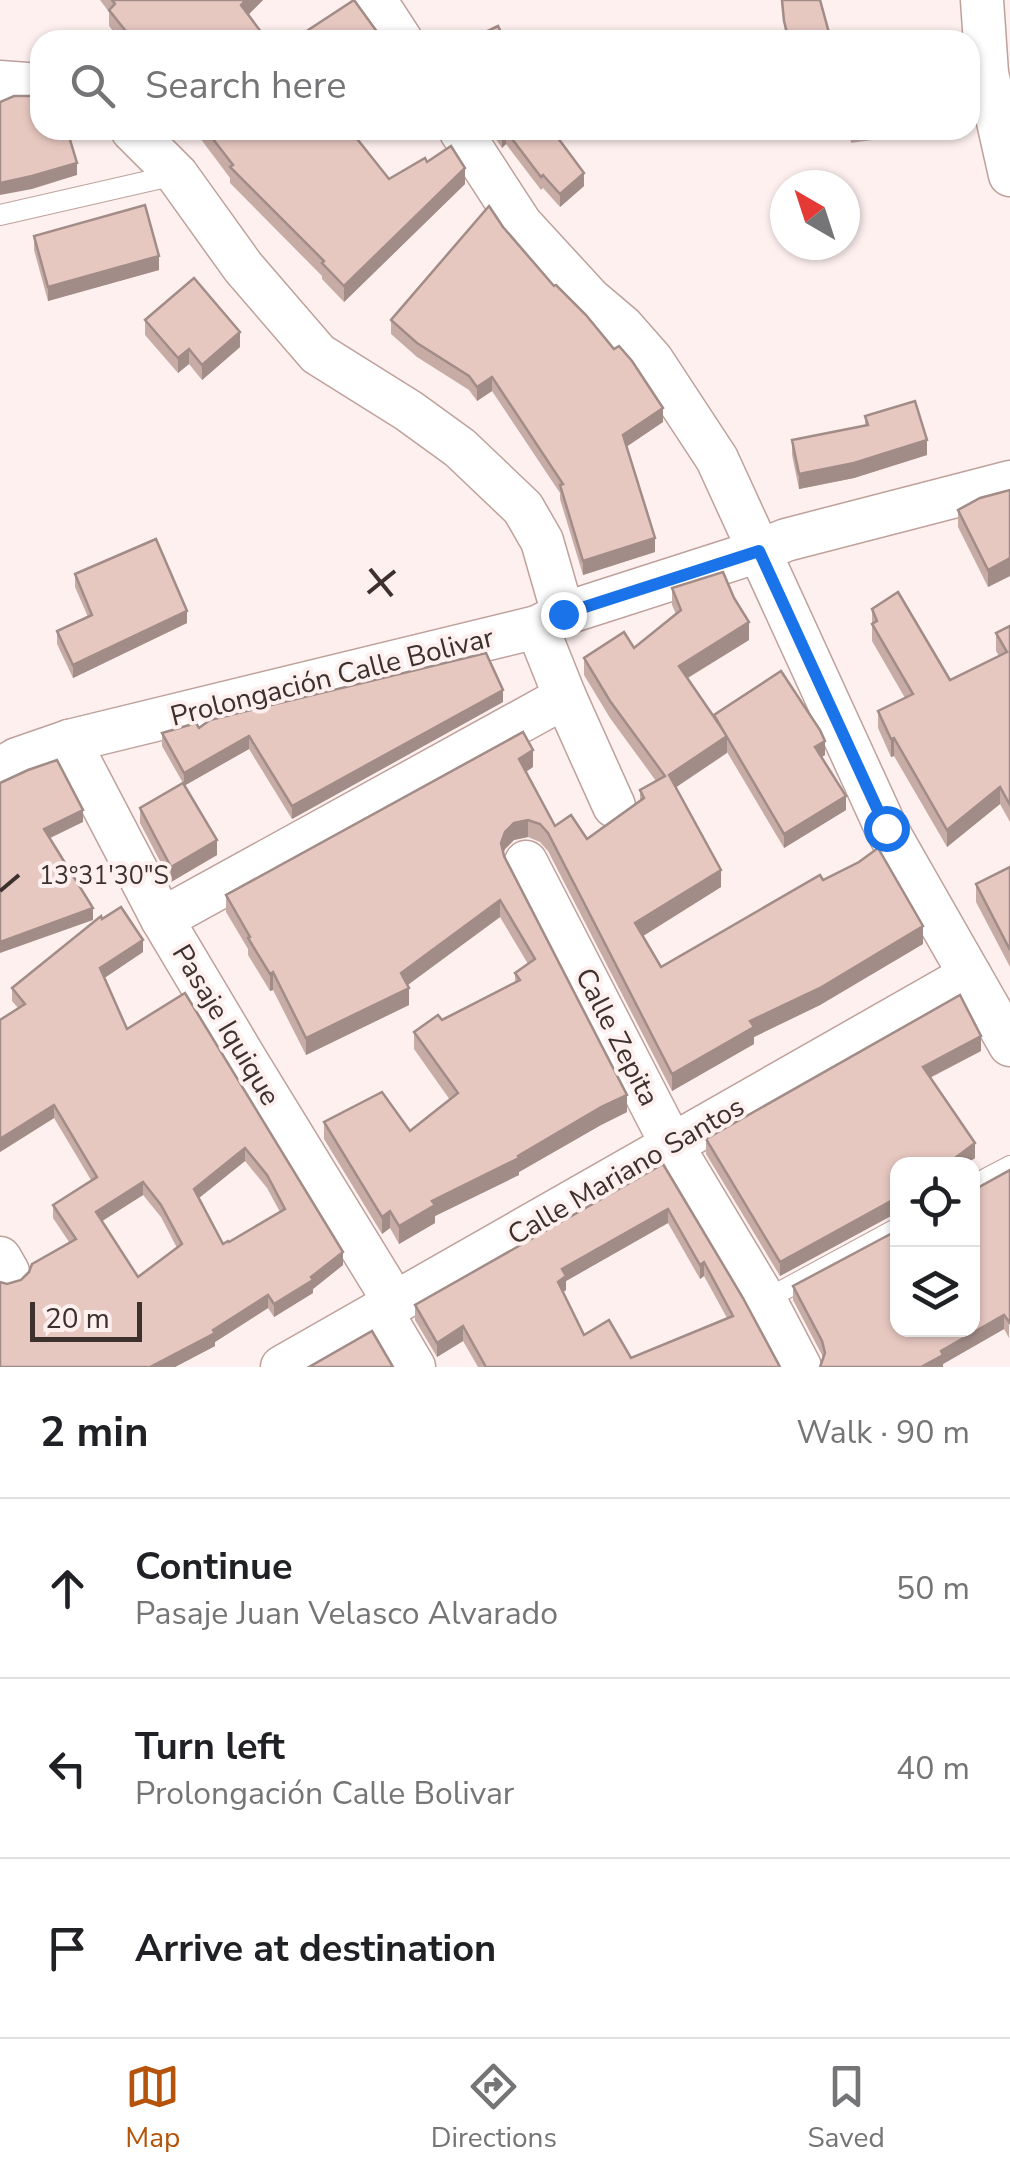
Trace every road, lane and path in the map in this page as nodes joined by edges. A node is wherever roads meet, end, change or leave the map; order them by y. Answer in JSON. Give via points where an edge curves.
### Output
{"nodes":[{"id":1,"x":375,"y":0,"type":"edge"},
{"id":2,"x":982,"y":0,"type":"edge"},
{"id":3,"x":394,"y":30,"type":"edge"},
{"id":4,"x":0,"y":82,"type":"edge"},
{"id":5,"x":30,"y":84,"type":"edge"},
{"id":6,"x":142,"y":140,"type":"edge"},
{"id":7,"x":466,"y":140,"type":"edge"},
{"id":8,"x":176,"y":174,"type":"junction"},
{"id":9,"x":1010,"y":175,"type":"edge"},
{"id":10,"x":0,"y":215,"type":"edge"},
{"id":11,"x":1010,"y":482,"type":"edge"},
{"id":12,"x":759,"y":551,"type":"junction"},
{"id":13,"x":550,"y":620,"type":"junction"},
{"id":14,"x":565,"y":697,"type":"junction"},
{"id":15,"x":69,"y":741,"type":"junction"},
{"id":16,"x":0,"y":770,"type":"edge"},
{"id":17,"x":614,"y":806,"type":"dead end"},
{"id":18,"x":526,"y":862,"type":"dead end"},
{"id":19,"x":162,"y":918,"type":"junction"},
{"id":20,"x":970,"y":975,"type":"junction"},
{"id":21,"x":1010,"y":1045,"type":"edge"},
{"id":22,"x":672,"y":1145,"type":"junction"},
{"id":23,"x":1010,"y":1166,"type":"edge"},
{"id":24,"x":980,"y":1182,"type":"edge"},
{"id":25,"x":890,"y":1232,"type":"edge"},
{"id":26,"x":765,"y":1300,"type":"junction"},
{"id":27,"x":388,"y":1307,"type":"junction"},
{"id":28,"x":282,"y":1367,"type":"edge"},
{"id":29,"x":414,"y":1367,"type":"edge"},
{"id":30,"x":800,"y":1367,"type":"edge"}],
"edges":[{"from":1,"to":3,"type":"street"},
{"from":2,"to":9,"type":"street","via":[[987,72]]},
{"from":4,"to":5,"type":"street"},
{"from":6,"to":8,"type":"street"},
{"from":7,"to":12,"type":"street","via":[[521,224],[652,360],[717,459]]},
{"from":8,"to":10,"type":"lane"},
{"from":8,"to":13,"type":"street","via":[[243,268],[318,354],[460,448],[522,508],[542,540]]},
{"from":11,"to":12,"type":"street","name":"Prolongación Calle Bolivar"},
{"from":12,"to":13,"type":"street","name":"Prolongación Calle Bolivar"},
{"from":12,"to":20,"type":"street","via":[[886,828]]},
{"from":13,"to":14,"type":"street"},
{"from":13,"to":15,"type":"street","name":"Prolongación Calle Bolivar"},
{"from":14,"to":17,"type":"street"},
{"from":14,"to":19,"type":"street"},
{"from":15,"to":16,"type":"street","name":"Prolongación Calle Bolivar"},
{"from":15,"to":19,"type":"street","name":"Pasaje Iquique"},
{"from":18,"to":22,"type":"street","name":"Calle Zepita"},
{"from":19,"to":27,"type":"street","name":"Pasaje Iquique"},
{"from":20,"to":21,"type":"street"},
{"from":20,"to":22,"type":"street","name":"Calle Mariano Santos"},
{"from":22,"to":26,"type":"street","name":"Calle Zepita"},
{"from":22,"to":27,"type":"street","name":"Calle Mariano Santos"},
{"from":23,"to":24,"type":"lane"},
{"from":25,"to":26,"type":"lane"},
{"from":26,"to":30,"type":"street","name":"Calle Zepita"},
{"from":27,"to":28,"type":"street","name":"Calle Mariano Santos"},
{"from":27,"to":29,"type":"street","name":"Pasaje Iquique"}]}
